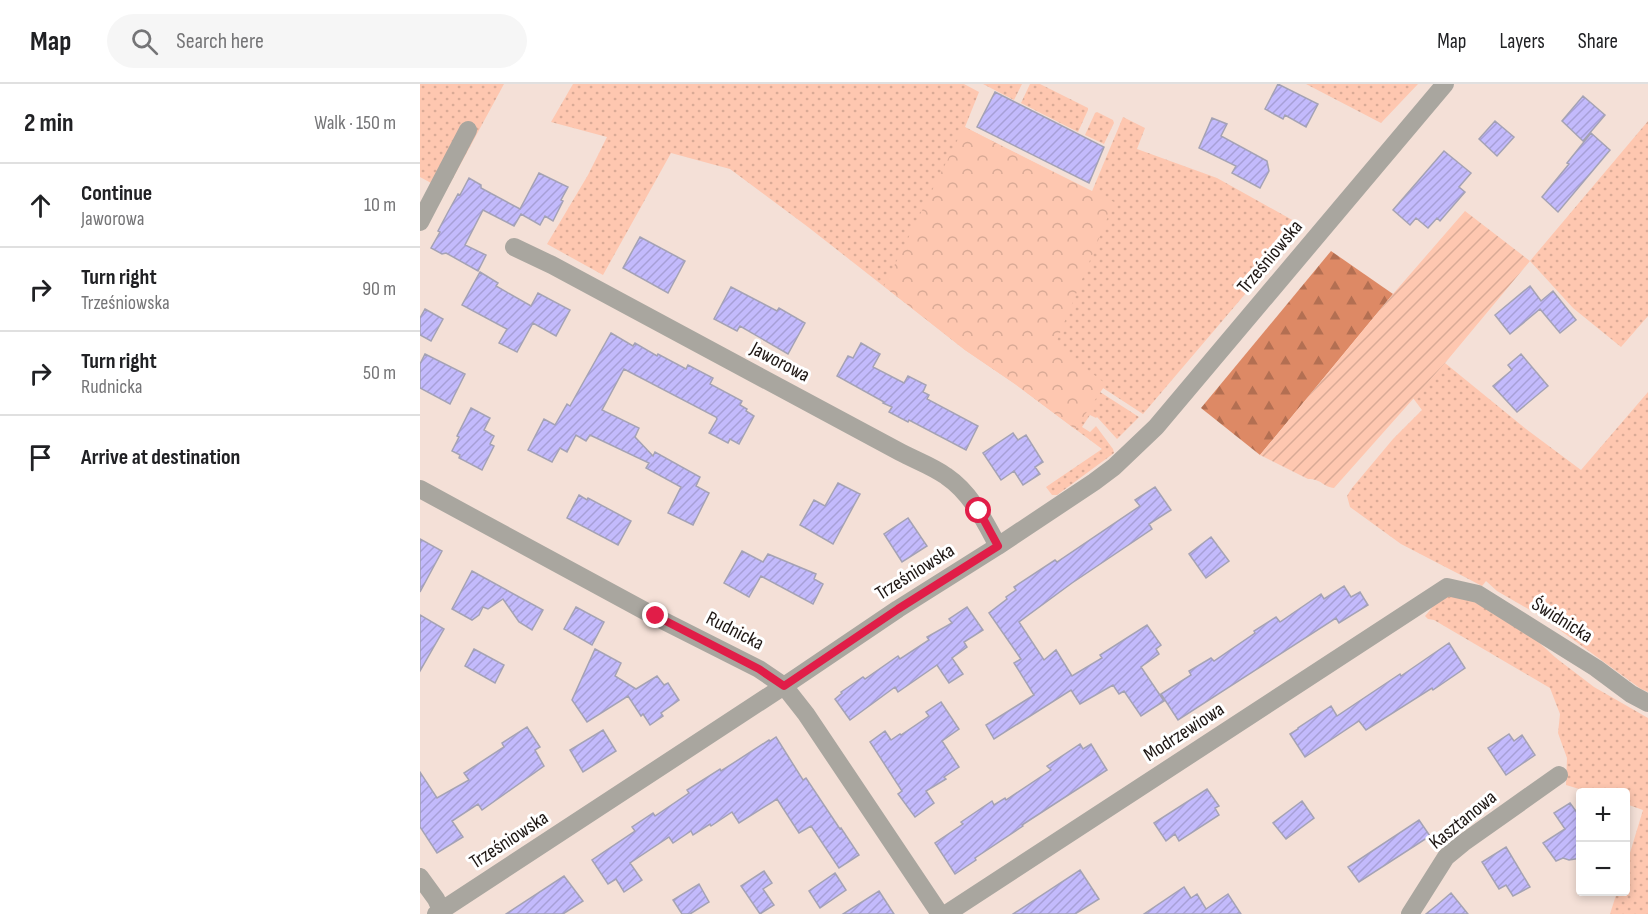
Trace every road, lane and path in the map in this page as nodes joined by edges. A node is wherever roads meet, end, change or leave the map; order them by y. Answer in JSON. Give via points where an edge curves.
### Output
{"nodes":[{"id":1,"x":1445,"y":84,"type":"edge"},
{"id":2,"x":468,"y":130,"type":"dead end"},
{"id":3,"x":420,"y":222,"type":"edge"},
{"id":4,"x":514,"y":247,"type":"dead end"},
{"id":5,"x":420,"y":489,"type":"edge"},
{"id":6,"x":998,"y":546,"type":"junction"},
{"id":7,"x":1447,"y":587,"type":"joint"},
{"id":8,"x":784,"y":686,"type":"junction"},
{"id":9,"x":1648,"y":703,"type":"edge"},
{"id":10,"x":1559,"y":775,"type":"dead end"},
{"id":11,"x":420,"y":877,"type":"edge"},
{"id":12,"x":440,"y":913,"type":"edge"},
{"id":13,"x":940,"y":914,"type":"edge"},
{"id":14,"x":946,"y":914,"type":"edge"},
{"id":15,"x":1410,"y":914,"type":"edge"}],
"edges":[{"from":1,"to":6,"type":"street","name":"Trześniowska","via":[[1156,427],[1108,472]]},
{"from":2,"to":3,"type":"street"},
{"from":4,"to":6,"type":"street","name":"Jaworowa","via":[[944,474],[968,495]]},
{"from":5,"to":8,"type":"street","name":"Rudnicka","via":[[759,669]]},
{"from":6,"to":8,"type":"street","name":"Trześniowska"},
{"from":7,"to":9,"type":"street","name":"Świdnicka","via":[[1478,594]]},
{"from":7,"to":14,"type":"street","name":"Modrzewiowa"},
{"from":8,"to":12,"type":"street","name":"Trześniowska"},
{"from":8,"to":13,"type":"street","name":"Rudnicka"},
{"from":10,"to":15,"type":"street","name":"Kasztanowa","via":[[1446,857]]},
{"from":11,"to":12,"type":"street"}]}
